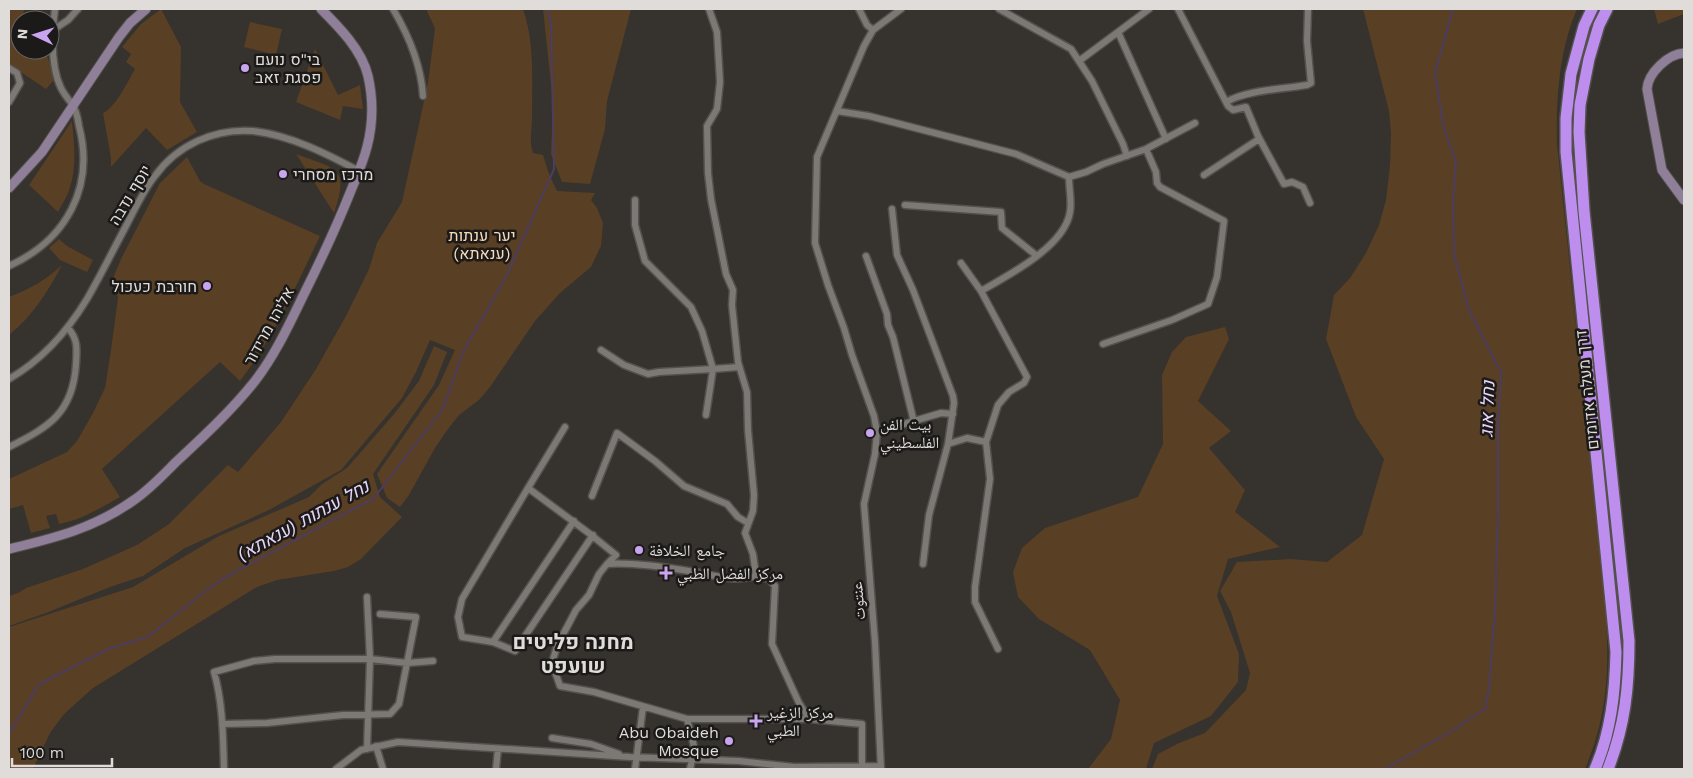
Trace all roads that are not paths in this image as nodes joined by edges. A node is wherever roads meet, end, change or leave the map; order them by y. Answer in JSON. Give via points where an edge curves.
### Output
{"nodes":[{"id":1,"x":78,"y":9,"type":"edge"},
{"id":2,"x":146,"y":9,"type":"edge"},
{"id":3,"x":321,"y":9,"type":"edge"},
{"id":4,"x":393,"y":9,"type":"edge"},
{"id":5,"x":709,"y":9,"type":"edge"},
{"id":6,"x":859,"y":9,"type":"edge"},
{"id":7,"x":901,"y":9,"type":"edge"},
{"id":8,"x":999,"y":9,"type":"edge"},
{"id":9,"x":1149,"y":9,"type":"edge"},
{"id":10,"x":1178,"y":9,"type":"edge"},
{"id":11,"x":1308,"y":9,"type":"edge"},
{"id":12,"x":1592,"y":9,"type":"edge"},
{"id":13,"x":1607,"y":9,"type":"edge"},
{"id":14,"x":60,"y":25,"type":"edge"},
{"id":15,"x":873,"y":30,"type":"junction"},
{"id":16,"x":1118,"y":32,"type":"junction"},
{"id":17,"x":1680,"y":53,"type":"edge"},
{"id":18,"x":55,"y":60,"type":"edge"},
{"id":19,"x":1684,"y":60,"type":"edge"},
{"id":20,"x":1079,"y":61,"type":"junction"},
{"id":21,"x":9,"y":68,"type":"edge"},
{"id":22,"x":423,"y":96,"type":"dead end"},
{"id":23,"x":9,"y":102,"type":"edge"},
{"id":24,"x":1226,"y":102,"type":"junction"},
{"id":25,"x":73,"y":106,"type":"junction"},
{"id":26,"x":837,"y":111,"type":"junction"},
{"id":27,"x":1195,"y":123,"type":"dead end"},
{"id":28,"x":1166,"y":138,"type":"junction"},
{"id":29,"x":1259,"y":139,"type":"junction"},
{"id":30,"x":1146,"y":149,"type":"junction"},
{"id":31,"x":1127,"y":156,"type":"junction"},
{"id":32,"x":359,"y":171,"type":"junction"},
{"id":33,"x":1204,"y":175,"type":"dead end"},
{"id":34,"x":1069,"y":177,"type":"junction"},
{"id":35,"x":9,"y":188,"type":"edge"},
{"id":36,"x":636,"y":200,"type":"dead end"},
{"id":37,"x":1684,"y":200,"type":"edge"},
{"id":38,"x":1310,"y":203,"type":"dead end"},
{"id":39,"x":905,"y":205,"type":"dead end"},
{"id":40,"x":892,"y":209,"type":"dead end"},
{"id":41,"x":866,"y":256,"type":"dead end"},
{"id":42,"x":1038,"y":256,"type":"junction"},
{"id":43,"x":961,"y":263,"type":"dead end"},
{"id":44,"x":9,"y":266,"type":"edge"},
{"id":45,"x":981,"y":291,"type":"junction"},
{"id":46,"x":68,"y":328,"type":"junction"},
{"id":47,"x":1103,"y":344,"type":"dead end"},
{"id":48,"x":601,"y":350,"type":"dead end"},
{"id":49,"x":739,"y":366,"type":"junction"},
{"id":50,"x":713,"y":369,"type":"junction"},
{"id":51,"x":9,"y":379,"type":"edge"},
{"id":52,"x":953,"y":414,"type":"junction"},
{"id":53,"x":706,"y":415,"type":"dead end"},
{"id":54,"x":914,"y":422,"type":"junction"},
{"id":55,"x":565,"y":426,"type":"dead end"},
{"id":56,"x":877,"y":432,"type":"junction"},
{"id":57,"x":986,"y":442,"type":"junction"},
{"id":58,"x":948,"y":444,"type":"junction"},
{"id":59,"x":9,"y":446,"type":"edge"},
{"id":60,"x":528,"y":488,"type":"junction"},
{"id":61,"x":592,"y":496,"type":"dead end"},
{"id":62,"x":574,"y":521,"type":"junction"},
{"id":63,"x":748,"y":523,"type":"junction"},
{"id":64,"x":593,"y":536,"type":"junction"},
{"id":65,"x":9,"y":549,"type":"edge"},
{"id":66,"x":607,"y":564,"type":"junction"},
{"id":67,"x":923,"y":564,"type":"dead end"},
{"id":68,"x":756,"y":576,"type":"junction"},
{"id":69,"x":367,"y":597,"type":"dead end"},
{"id":70,"x":380,"y":614,"type":"dead end"},
{"id":71,"x":493,"y":642,"type":"junction"},
{"id":72,"x":998,"y":649,"type":"dead end"},
{"id":73,"x":370,"y":659,"type":"junction"},
{"id":74,"x":433,"y":661,"type":"dead end"},
{"id":75,"x":407,"y":663,"type":"junction"},
{"id":76,"x":643,"y":707,"type":"junction"},
{"id":77,"x":369,"y":714,"type":"junction"},
{"id":78,"x":687,"y":719,"type":"junction"},
{"id":79,"x":810,"y":719,"type":"junction"},
{"id":80,"x":222,"y":724,"type":"junction"},
{"id":81,"x":552,"y":738,"type":"dead end"},
{"id":82,"x":376,"y":746,"type":"junction"},
{"id":83,"x":367,"y":749,"type":"junction"},
{"id":84,"x":498,"y":749,"type":"junction"},
{"id":85,"x":633,"y":757,"type":"junction"},
{"id":86,"x":692,"y":760,"type":"junction"},
{"id":87,"x":707,"y":760,"type":"junction"},
{"id":88,"x":862,"y":766,"type":"junction"},
{"id":89,"x":881,"y":768,"type":"edge"},
{"id":90,"x":224,"y":769,"type":"edge"},
{"id":91,"x":336,"y":769,"type":"edge"},
{"id":92,"x":383,"y":769,"type":"edge"},
{"id":93,"x":496,"y":769,"type":"edge"},
{"id":94,"x":635,"y":769,"type":"edge"},
{"id":95,"x":690,"y":769,"type":"edge"},
{"id":96,"x":1595,"y":769,"type":"edge"},
{"id":97,"x":1608,"y":769,"type":"edge"}],
"edges":[{"from":1,"to":14,"type":"street"},
{"from":2,"to":25,"type":"street","via":[[119,37]]},
{"from":3,"to":32,"type":"street","name":"אליהו מרידור","via":[[354,47],[368,73],[370,134]]},
{"from":4,"to":22,"type":"street","via":[[414,52]]},
{"from":5,"to":49,"type":"street","via":[[717,32],[720,82],[717,109],[707,126],[708,173],[726,274],[733,290],[732,312]]},
{"from":6,"to":15,"type":"street"},
{"from":7,"to":15,"type":"street"},
{"from":8,"to":20,"type":"street","via":[[1071,49]]},
{"from":9,"to":16,"type":"street"},
{"from":10,"to":24,"type":"street"},
{"from":11,"to":24,"type":"street","via":[[1311,83],[1249,94]]},
{"from":12,"to":96,"type":"highway","name":"דרך מעלה אדומים","via":[[1571,74],[1566,118],[1570,198],[1616,652],[1612,711]]},
{"from":13,"to":97,"type":"highway","name":"דרך מעלה אדומים","via":[[1585,74],[1579,132],[1584,211],[1628,641],[1628,694],[1619,738]]},
{"from":15,"to":26,"type":"street","name":"عنتوت"},
{"from":16,"to":20,"type":"street"},
{"from":16,"to":28,"type":"street"},
{"from":17,"to":19,"type":"street"},
{"from":17,"to":37,"type":"street","via":[[1657,69],[1647,82],[1647,89],[1662,170]]},
{"from":18,"to":25,"type":"street","via":[[59,81]]},
{"from":20,"to":31,"type":"street","via":[[1092,81]]},
{"from":21,"to":23,"type":"street","via":[[17,73],[20,83]]},
{"from":24,"to":29,"type":"street","via":[[1233,110],[1246,107]]},
{"from":25,"to":35,"type":"street","via":[[42,152]]},
{"from":25,"to":44,"type":"street","via":[[83,150],[76,200],[67,219],[52,237]]},
{"from":26,"to":34,"type":"street","via":[[869,116],[1016,154]]},
{"from":26,"to":56,"type":"street","name":"عنتوت","via":[[817,157],[815,244]]},
{"from":27,"to":28,"type":"street"},
{"from":28,"to":30,"type":"street"},
{"from":29,"to":33,"type":"street"},
{"from":29,"to":38,"type":"street","via":[[1284,184],[1292,182],[1303,187]]},
{"from":30,"to":31,"type":"street"},
{"from":30,"to":47,"type":"street","via":[[1160,188],[1224,221],[1217,277],[1208,304]]},
{"from":31,"to":34,"type":"street"},
{"from":32,"to":46,"type":"street","name":"יוסף נדבה","via":[[288,139],[265,133],[230,131],[200,140],[170,159],[155,176]]},
{"from":32,"to":65,"type":"street","name":"אליהו מרידור","via":[[335,230],[277,347],[241,397],[135,500],[74,532]]},
{"from":34,"to":42,"type":"street","via":[[1071,210],[1067,225]]},
{"from":36,"to":50,"type":"street","via":[[634,225],[645,261],[691,307]]},
{"from":39,"to":42,"type":"street","via":[[1001,212],[1002,228]]},
{"from":40,"to":52,"type":"street","via":[[897,255],[954,396]]},
{"from":41,"to":54,"type":"street","via":[[888,314],[888,325]]},
{"from":42,"to":45,"type":"street"},
{"from":43,"to":45,"type":"street"},
{"from":45,"to":57,"type":"street","via":[[1027,377],[998,405]]},
{"from":46,"to":51,"type":"street","name":"יוסף נדבה","via":[[43,355]]},
{"from":46,"to":59,"type":"street","via":[[74,335],[77,350],[70,395],[52,422]]},
{"from":48,"to":50,"type":"street","via":[[624,366],[648,374]]},
{"from":49,"to":50,"type":"street"},
{"from":49,"to":63,"type":"street","via":[[747,392],[753,471],[752,511]]},
{"from":50,"to":53,"type":"street"},
{"from":52,"to":54,"type":"street","via":[[941,413]]},
{"from":52,"to":58,"type":"street"},
{"from":54,"to":56,"type":"street"},
{"from":55,"to":60,"type":"street"},
{"from":56,"to":89,"type":"street","name":"عنتوت","via":[[864,504]]},
{"from":57,"to":58,"type":"street","via":[[967,438]]},
{"from":57,"to":72,"type":"street","via":[[990,479],[975,602]]},
{"from":58,"to":67,"type":"street","via":[[929,515]]},
{"from":60,"to":62,"type":"street"},
{"from":60,"to":71,"type":"street","via":[[462,599],[458,617],[462,637]]},
{"from":61,"to":63,"type":"street","via":[[617,434],[684,486],[727,504]]},
{"from":62,"to":64,"type":"street"},
{"from":62,"to":71,"type":"street"},
{"from":63,"to":68,"type":"street","via":[[745,533],[753,554]]},
{"from":64,"to":66,"type":"street","via":[[616,555]]},
{"from":64,"to":71,"type":"street","via":[[515,651]]},
{"from":66,"to":68,"type":"street","via":[[693,572],[720,578]]},
{"from":66,"to":76,"type":"street","via":[[568,623],[552,664],[560,686],[594,692]]},
{"from":68,"to":79,"type":"street","via":[[769,579],[775,586],[772,644],[799,703]]},
{"from":69,"to":73,"type":"street"},
{"from":70,"to":75,"type":"street","via":[[416,617]]},
{"from":73,"to":75,"type":"street"},
{"from":73,"to":77,"type":"street"},
{"from":73,"to":80,"type":"street","via":[[275,659],[214,672]]},
{"from":74,"to":75,"type":"street"},
{"from":75,"to":77,"type":"street","via":[[399,704],[390,714]]},
{"from":76,"to":78,"type":"street"},
{"from":76,"to":85,"type":"street"},
{"from":77,"to":80,"type":"street","via":[[267,724]]},
{"from":77,"to":83,"type":"street"},
{"from":78,"to":79,"type":"street"},
{"from":78,"to":87,"type":"street","via":[[695,750]]},
{"from":79,"to":88,"type":"street","via":[[862,724]]},
{"from":80,"to":90,"type":"street"},
{"from":81,"to":85,"type":"street","via":[[591,744]]},
{"from":82,"to":83,"type":"street"},
{"from":82,"to":84,"type":"street","via":[[398,742]]},
{"from":82,"to":92,"type":"street"},
{"from":83,"to":91,"type":"street"},
{"from":84,"to":85,"type":"street"},
{"from":84,"to":93,"type":"street"},
{"from":85,"to":86,"type":"street"},
{"from":85,"to":94,"type":"street"},
{"from":86,"to":87,"type":"street"},
{"from":86,"to":95,"type":"street"},
{"from":87,"to":88,"type":"street","via":[[794,767]]},
{"from":88,"to":89,"type":"street"}]}
